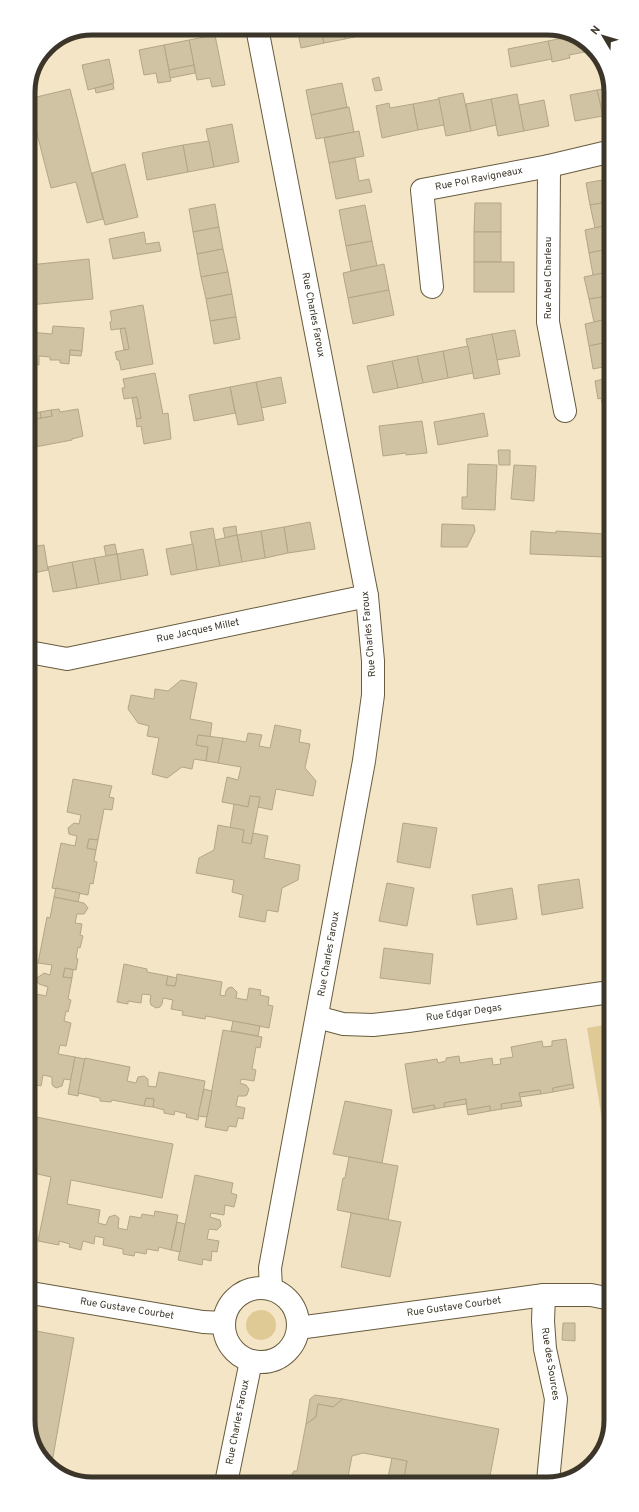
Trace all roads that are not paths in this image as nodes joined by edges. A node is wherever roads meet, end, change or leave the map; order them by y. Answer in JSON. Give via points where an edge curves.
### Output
{"nodes":[{"id":1,"x":258,"y":35,"type":"edge"},
{"id":2,"x":604,"y":153,"type":"edge"},
{"id":3,"x":549,"y":166,"type":"junction"},
{"id":4,"x":432,"y":287,"type":"dead end"},
{"id":5,"x":565,"y":411,"type":"dead end"},
{"id":6,"x":367,"y":596,"type":"junction"},
{"id":7,"x":35,"y":653,"type":"edge"},
{"id":8,"x":604,"y":993,"type":"edge"},
{"id":9,"x":317,"y":1016,"type":"junction"},
{"id":10,"x":271,"y":1289,"type":"junction"},
{"id":11,"x":35,"y":1294,"type":"edge"},
{"id":12,"x":544,"y":1295,"type":"junction"},
{"id":13,"x":604,"y":1298,"type":"edge"},
{"id":14,"x":224,"y":1323,"type":"junction"},
{"id":15,"x":298,"y":1328,"type":"junction"},
{"id":16,"x":251,"y":1360,"type":"junction"},
{"id":17,"x":227,"y":1477,"type":"edge"},
{"id":18,"x":548,"y":1477,"type":"edge"}],
"edges":[{"from":1,"to":6,"type":"street","name":"Rue Charles Faroux"},
{"from":2,"to":3,"type":"street","name":"Rue Pol Ravigneaux"},
{"from":3,"to":4,"type":"street","name":"Rue Pol Ravigneaux","via":[[422,190]]},
{"from":3,"to":5,"type":"street","name":"Rue Abel Charleau","via":[[548,322]]},
{"from":6,"to":7,"type":"street","name":"Rue Jacques Millet","via":[[68,659]]},
{"from":6,"to":9,"type":"street","name":"Rue Charles Faroux","via":[[374,661],[373,695],[364,761]]},
{"from":8,"to":9,"type":"street","name":"Rue Edgar Degas","via":[[373,1025],[343,1024]]},
{"from":9,"to":10,"type":"street","name":"Rue Charles Faroux","via":[[270,1268]]},
{"from":10,"to":14,"type":"street","via":[[248,1290],[237,1296],[228,1308]]},
{"from":10,"to":15,"type":"street","via":[[288,1299],[296,1312]]},
{"from":11,"to":14,"type":"street","name":"Rue Gustave Courbet","via":[[204,1322]]},
{"from":12,"to":13,"type":"street","name":"Rue Gustave Courbet","via":[[591,1295]]},
{"from":12,"to":15,"type":"street","name":"Rue Gustave Courbet"},
{"from":12,"to":18,"type":"street","name":"Rue des Sources","via":[[545,1349],[556,1399]]},
{"from":14,"to":16,"type":"street","via":[[225,1335],[232,1347],[239,1355]]},
{"from":15,"to":16,"type":"street","via":[[292,1346],[284,1354],[266,1362]]},
{"from":16,"to":17,"type":"street","name":"Rue Charles Faroux"}]}
